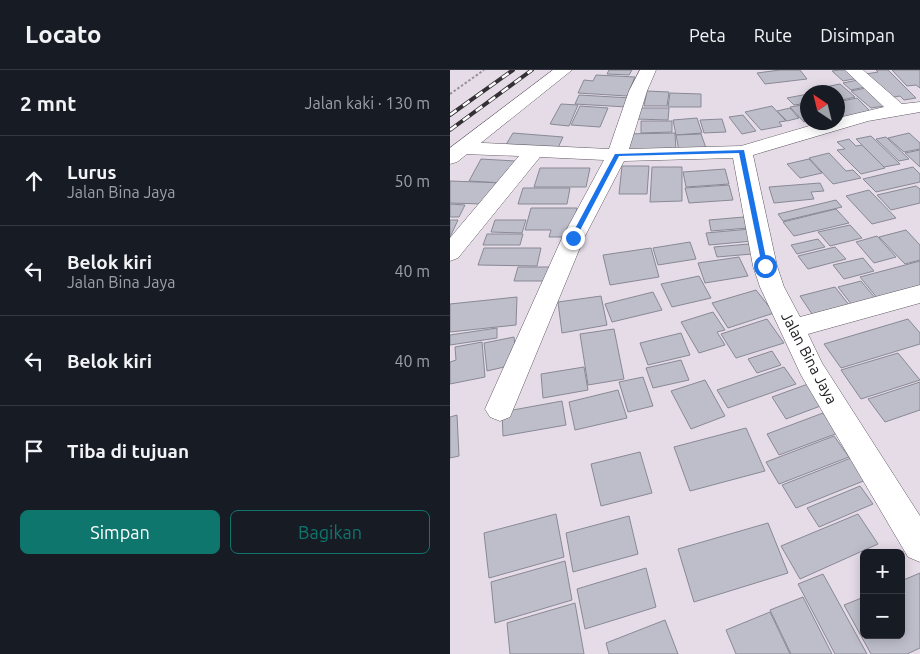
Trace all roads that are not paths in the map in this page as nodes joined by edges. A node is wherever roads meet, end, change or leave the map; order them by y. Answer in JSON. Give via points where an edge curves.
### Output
{"nodes":[{"id":1,"x":564,"y":70,"type":"edge"},
{"id":2,"x":648,"y":70,"type":"edge"},
{"id":3,"x":853,"y":70,"type":"edge"},
{"id":4,"x":920,"y":107,"type":"edge"},
{"id":5,"x":898,"y":110,"type":"junction"},
{"id":6,"x":742,"y":152,"type":"junction"},
{"id":7,"x":456,"y":153,"type":"edge"},
{"id":8,"x":533,"y":153,"type":"junction"},
{"id":9,"x":617,"y":155,"type":"junction"},
{"id":10,"x":450,"y":253,"type":"edge"},
{"id":11,"x":920,"y":294,"type":"edge"},
{"id":12,"x":792,"y":329,"type":"junction"},
{"id":13,"x":500,"y":409,"type":"dead end"},
{"id":14,"x":915,"y":527,"type":"edge"}],
"edges":[{"from":1,"to":7,"type":"street"},
{"from":2,"to":9,"type":"street"},
{"from":3,"to":5,"type":"street"},
{"from":4,"to":5,"type":"street"},
{"from":5,"to":6,"type":"street","via":[[866,116]]},
{"from":6,"to":9,"type":"street"},
{"from":6,"to":12,"type":"street","name":"Jalan Bina Jaya","via":[[765,266]]},
{"from":7,"to":8,"type":"street"},
{"from":8,"to":9,"type":"street"},
{"from":8,"to":10,"type":"street"},
{"from":9,"to":13,"type":"street","via":[[573,238]]},
{"from":11,"to":12,"type":"street"},
{"from":12,"to":14,"type":"street","name":"Jalan Bina Jaya","via":[[811,368]]}]}
